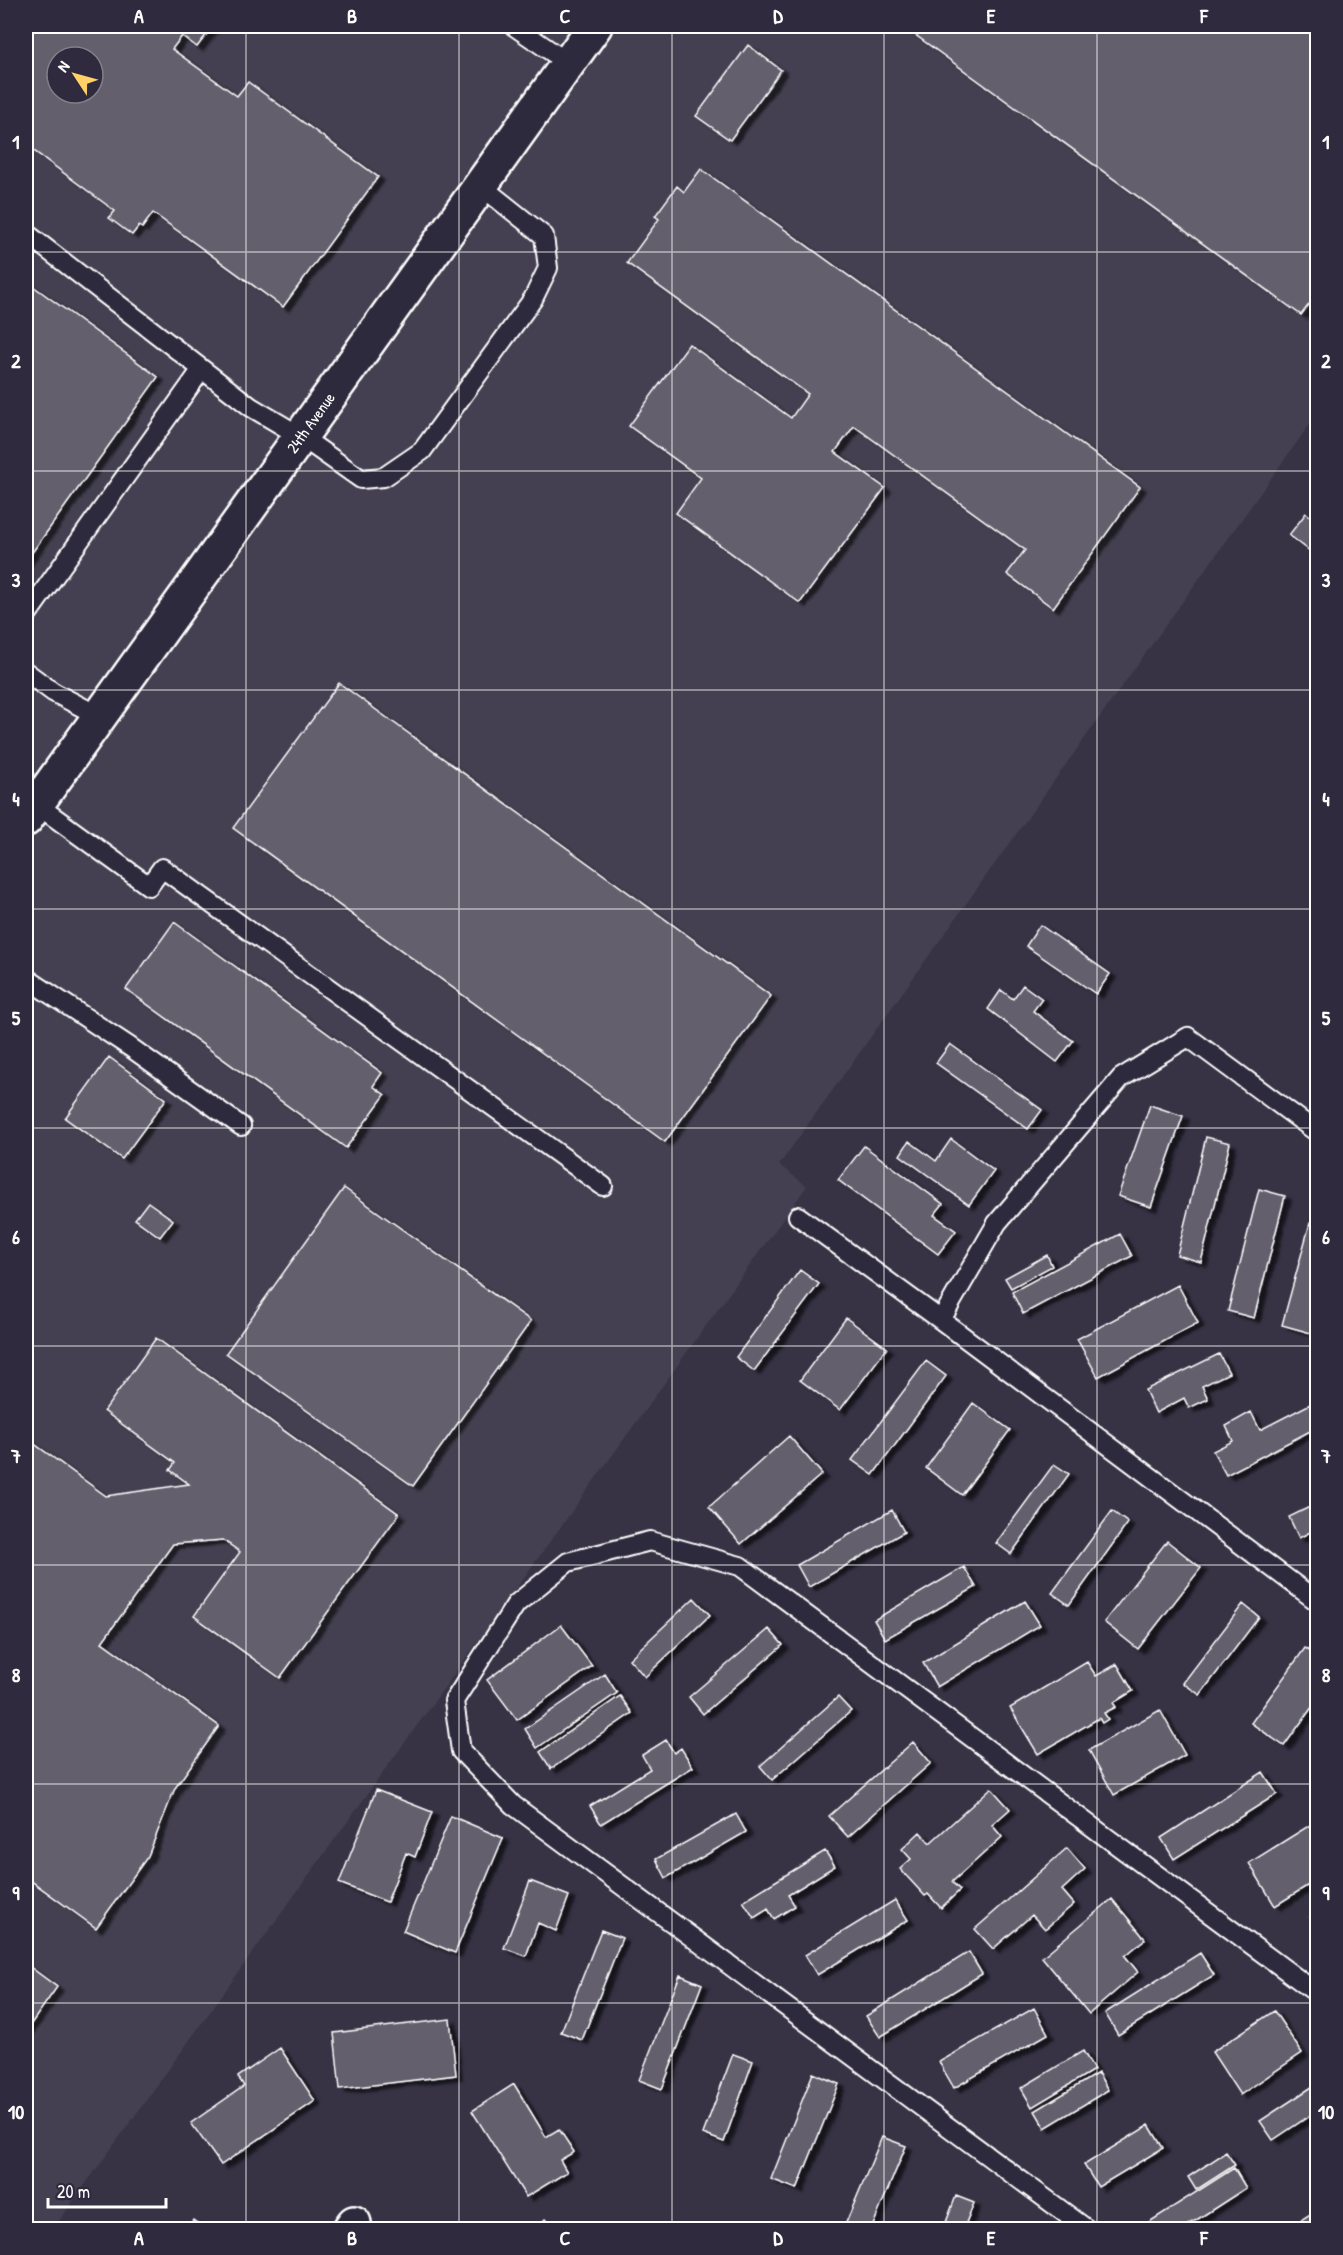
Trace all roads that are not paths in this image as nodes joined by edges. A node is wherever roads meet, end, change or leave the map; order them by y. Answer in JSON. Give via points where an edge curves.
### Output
{"nodes":[{"id":1,"x":514,"y":26,"type":"edge"},
{"id":2,"x":595,"y":26,"type":"edge"},
{"id":3,"x":568,"y":63,"type":"junction"},
{"id":4,"x":480,"y":185,"type":"junction"},
{"id":5,"x":26,"y":233,"type":"edge"},
{"id":6,"x":202,"y":369,"type":"junction"},
{"id":7,"x":300,"y":436,"type":"junction"},
{"id":8,"x":26,"y":616,"type":"edge"},
{"id":9,"x":26,"y":672,"type":"edge"},
{"id":10,"x":99,"y":716,"type":"junction"},
{"id":11,"x":31,"y":811,"type":"edge"},
{"id":12,"x":26,"y":978,"type":"edge"},
{"id":13,"x":241,"y":1126,"type":"dead end"},
{"id":14,"x":1317,"y":1133,"type":"edge"},
{"id":15,"x":603,"y":1186,"type":"dead end"},
{"id":16,"x":798,"y":1216,"type":"dead end"},
{"id":17,"x":941,"y":1320,"type":"junction"},
{"id":18,"x":1317,"y":1602,"type":"edge"},
{"id":19,"x":1317,"y":1994,"type":"edge"},
{"id":20,"x":1088,"y":2229,"type":"edge"}],
"edges":[{"from":1,"to":3,"type":"lane"},
{"from":2,"to":3,"type":"street","name":"24th Avenue"},
{"from":3,"to":4,"type":"street","name":"24th Avenue"},
{"from":4,"to":7,"type":"street","name":"24th Avenue"},
{"from":4,"to":7,"type":"lane","via":[[544,236],[548,268],[532,299],[422,451],[384,477],[361,479]]},
{"from":5,"to":6,"type":"lane"},
{"from":6,"to":7,"type":"lane","via":[[251,407]]},
{"from":6,"to":8,"type":"lane"},
{"from":7,"to":10,"type":"street","name":"24th Avenue"},
{"from":9,"to":10,"type":"lane","via":[[53,692]]},
{"from":10,"to":11,"type":"street","name":"24th Avenue"},
{"from":11,"to":15,"type":"lane","via":[[149,886],[162,868]]},
{"from":12,"to":13,"type":"lane"},
{"from":14,"to":17,"type":"lane","via":[[1188,1037],[1121,1078],[997,1223]]},
{"from":16,"to":17,"type":"lane"},
{"from":17,"to":18,"type":"lane"},
{"from":19,"to":20,"type":"lane","via":[[740,1566],[650,1541],[568,1562],[516,1604],[454,1701],[461,1751],[513,1805]]}]}
